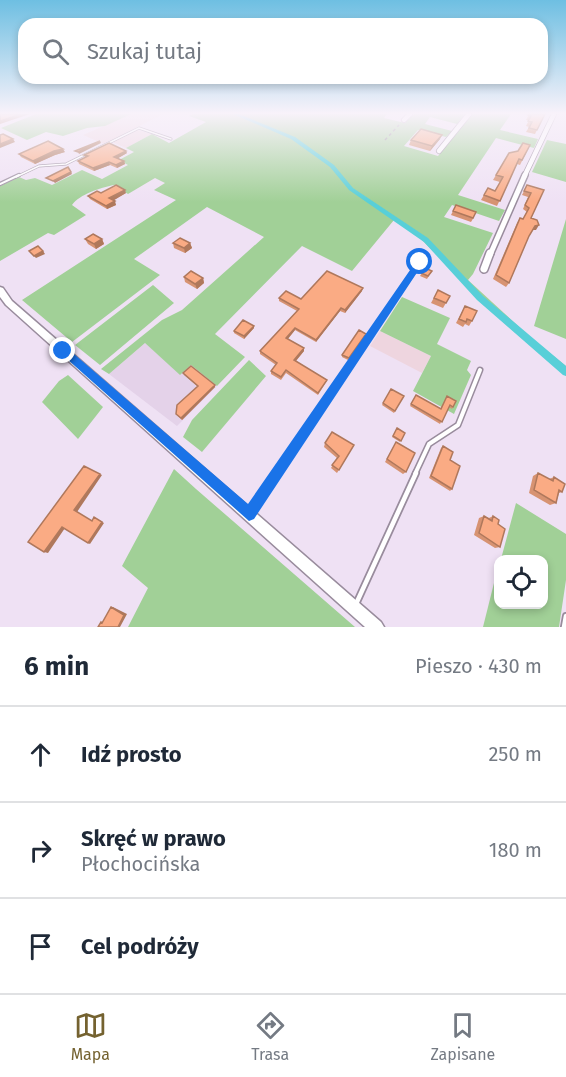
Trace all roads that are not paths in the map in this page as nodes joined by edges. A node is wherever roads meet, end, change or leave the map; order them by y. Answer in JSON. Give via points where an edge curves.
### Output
{"nodes":[{"id":1,"x":108,"y":143,"type":"edge"},
{"id":2,"x":446,"y":143,"type":"edge"},
{"id":3,"x":540,"y":143,"type":"edge"},
{"id":4,"x":439,"y":152,"type":"dead end"},
{"id":5,"x":0,"y":184,"type":"edge"},
{"id":6,"x":420,"y":262,"type":"dead end"},
{"id":7,"x":484,"y":269,"type":"dead end"},
{"id":8,"x":0,"y":290,"type":"edge"},
{"id":9,"x":480,"y":370,"type":"dead end"},
{"id":10,"x":249,"y":514,"type":"junction"},
{"id":11,"x":354,"y":608,"type":"junction"},
{"id":12,"x":566,"y":616,"type":"edge"},
{"id":13,"x":376,"y":627,"type":"edge"},
{"id":14,"x":564,"y":627,"type":"edge"}],
"edges":[{"from":1,"to":5,"type":"lane","via":[[66,164],[39,166]]},
{"from":2,"to":4,"type":"street"},
{"from":3,"to":7,"type":"street"},
{"from":6,"to":10,"type":"lane"},
{"from":8,"to":10,"type":"main road","via":[[9,303]]},
{"from":9,"to":11,"type":"lane","via":[[458,425],[429,444]]},
{"from":10,"to":11,"type":"main road"},
{"from":11,"to":13,"type":"main road"},
{"from":12,"to":14,"type":"lane"}]}
